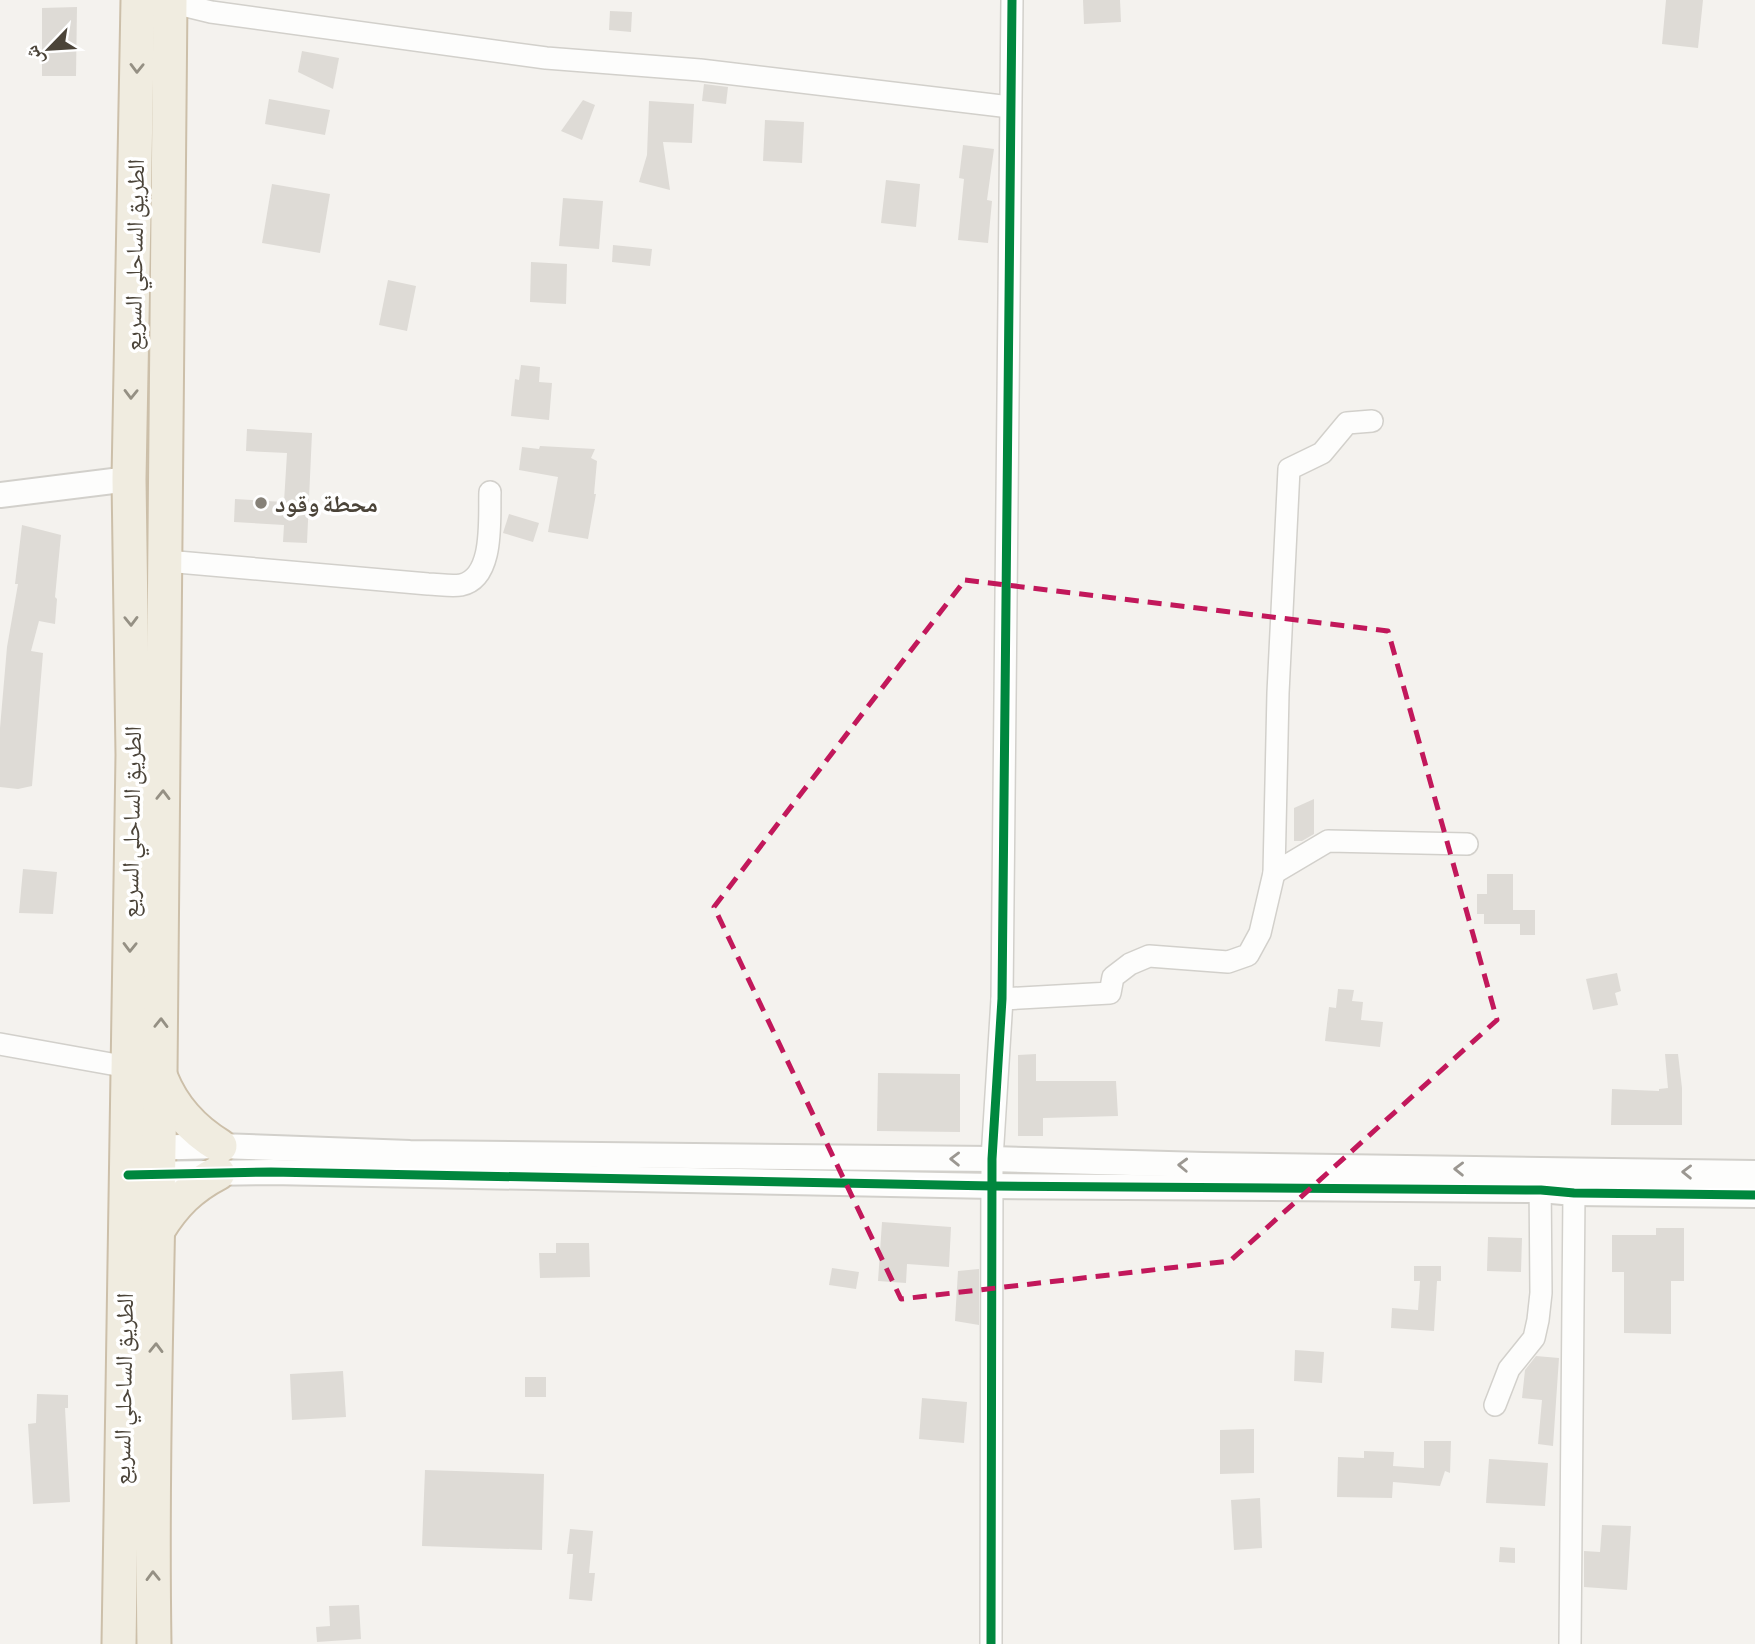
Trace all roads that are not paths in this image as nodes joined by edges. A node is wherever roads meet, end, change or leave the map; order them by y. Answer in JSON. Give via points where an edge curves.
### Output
{"nodes":[{"id":1,"x":1012,"y":0,"type":"edge"},
{"id":2,"x":160,"y":1,"type":"edge"},
{"id":3,"x":1010,"y":107,"type":"junction"},
{"id":4,"x":1372,"y":421,"type":"dead end"},
{"id":5,"x":129,"y":479,"type":"junction"},
{"id":6,"x":490,"y":492,"type":"dead end"},
{"id":7,"x":0,"y":495,"type":"edge"},
{"id":8,"x":166,"y":561,"type":"junction"},
{"id":9,"x":1467,"y":844,"type":"dead end"},
{"id":10,"x":1274,"y":873,"type":"junction"},
{"id":11,"x":1002,"y":999,"type":"junction"},
{"id":12,"x":0,"y":1044,"type":"edge"},
{"id":13,"x":128,"y":1067,"type":"junction"},
{"id":14,"x":160,"y":1076,"type":"junction"},
{"id":15,"x":816,"y":1157,"type":"junction"},
{"id":16,"x":992,"y":1159,"type":"junction"},
{"id":17,"x":219,"y":1160,"type":"junction"},
{"id":18,"x":143,"y":1161,"type":"junction"},
{"id":19,"x":408,"y":1164,"type":"junction"},
{"id":20,"x":1220,"y":1177,"type":"junction"},
{"id":21,"x":1540,"y":1180,"type":"junction"},
{"id":22,"x":817,"y":1183,"type":"junction"},
{"id":23,"x":1751,"y":1184,"type":"edge"},
{"id":24,"x":993,"y":1186,"type":"junction"},
{"id":25,"x":1574,"y":1193,"type":"junction"},
{"id":26,"x":159,"y":1230,"type":"junction"},
{"id":27,"x":1495,"y":1405,"type":"dead end"},
{"id":28,"x":119,"y":1644,"type":"edge"},
{"id":29,"x":154,"y":1644,"type":"edge"},
{"id":30,"x":991,"y":1644,"type":"edge"},
{"id":31,"x":1570,"y":1644,"type":"edge"}],
"edges":[{"from":1,"to":3,"type":"street"},
{"from":2,"to":3,"type":"street","via":[[547,58],[700,70]]},
{"from":2,"to":5,"type":"highway","name":"الطريق الساحلي السريع","one_way":true},
{"from":2,"to":8,"type":"highway","name":"الطريق الساحلي السريع"},
{"from":3,"to":11,"type":"street"},
{"from":4,"to":10,"type":"street","via":[[1347,423],[1322,453],[1289,469]]},
{"from":5,"to":7,"type":"street"},
{"from":5,"to":13,"type":"highway","name":"الطريق الساحلي السريع","one_way":true,"via":[[133,755]]},
{"from":6,"to":8,"type":"street","via":[[488,554],[478,574],[463,585]]},
{"from":14,"to":8,"type":"highway","name":"الطريق الساحلي السريع","one_way":true},
{"from":9,"to":10,"type":"street","via":[[1328,841]]},
{"from":10,"to":11,"type":"street","via":[[1260,933],[1248,955],[1228,961],[1149,956],[1113,977],[1110,993]]},
{"from":11,"to":16,"type":"street"},
{"from":12,"to":13,"type":"street"},
{"from":13,"to":18,"type":"highway","name":"الطريق الساحلي السريع"},
{"from":14,"to":17,"type":"highway","via":[[183,1117],[206,1138]]},
{"from":14,"to":18,"type":"highway","name":"الطريق الساحلي السريع"},
{"from":16,"to":15,"type":"street","one_way":true},
{"from":15,"to":19,"type":"street"},
{"from":15,"to":22,"type":"street"},
{"from":20,"to":16,"type":"street","one_way":true},
{"from":16,"to":24,"type":"street"},
{"from":17,"to":18,"type":"street"},
{"from":17,"to":19,"type":"street"},
{"from":17,"to":26,"type":"highway","via":[[203,1181],[183,1196]]},
{"from":18,"to":26,"type":"highway","name":"الطريق الساحلي السريع"},
{"from":18,"to":28,"type":"highway","name":"الطريق الساحلي السريع"},
{"from":19,"to":22,"type":"street"},
{"from":20,"to":21,"type":"street"},
{"from":20,"to":24,"type":"street"},
{"from":23,"to":21,"type":"street","one_way":true},
{"from":21,"to":25,"type":"street"},
{"from":21,"to":27,"type":"street","via":[[1538,1320],[1534,1338],[1508,1369]]},
{"from":22,"to":24,"type":"street"},
{"from":23,"to":25,"type":"street"},
{"from":24,"to":30,"type":"street"},
{"from":25,"to":31,"type":"street"},
{"from":29,"to":26,"type":"highway","name":"الطريق الساحلي السريع","one_way":true,"via":[[152,1508]]}]}
